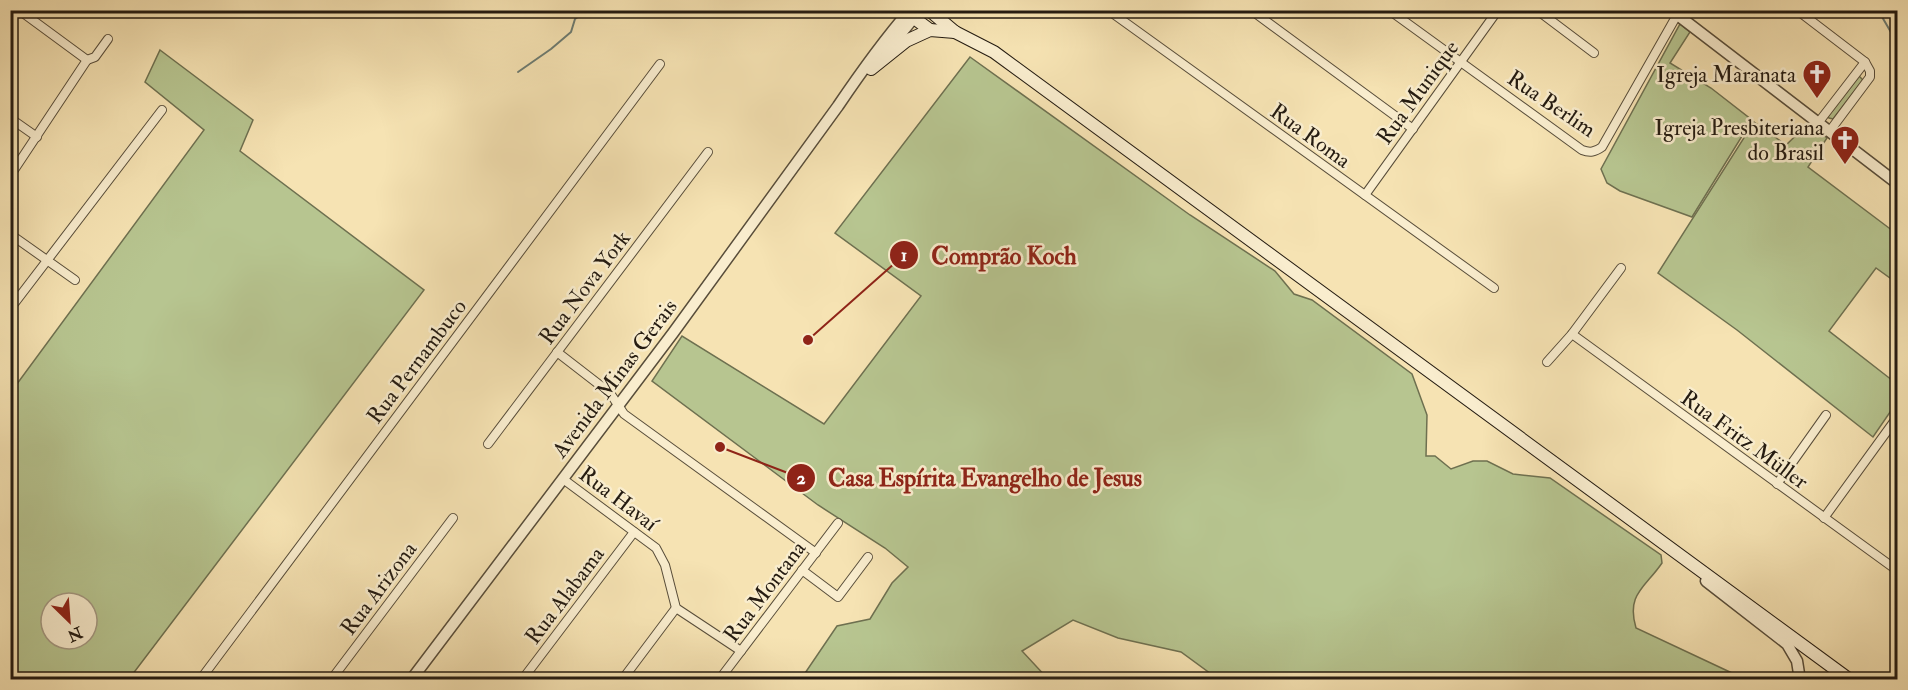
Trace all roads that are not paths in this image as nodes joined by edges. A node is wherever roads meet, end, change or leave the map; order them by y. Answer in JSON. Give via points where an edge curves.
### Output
{"nodes":[{"id":1,"x":20,"y":10,"type":"edge"},
{"id":2,"x":929,"y":10,"type":"edge"},
{"id":3,"x":1108,"y":10,"type":"edge"},
{"id":4,"x":1251,"y":10,"type":"edge"},
{"id":5,"x":1389,"y":10,"type":"edge"},
{"id":6,"x":1498,"y":10,"type":"edge"},
{"id":7,"x":1537,"y":10,"type":"edge"},
{"id":8,"x":1797,"y":10,"type":"edge"},
{"id":9,"x":914,"y":12,"type":"edge"},
{"id":10,"x":1674,"y":13,"type":"edge"},
{"id":11,"x":930,"y":30,"type":"junction"},
{"id":12,"x":955,"y":32,"type":"junction"},
{"id":13,"x":108,"y":39,"type":"dead end"},
{"id":14,"x":1594,"y":53,"type":"dead end"},
{"id":15,"x":87,"y":60,"type":"junction"},
{"id":16,"x":1461,"y":62,"type":"junction"},
{"id":17,"x":1864,"y":62,"type":"junction"},
{"id":18,"x":660,"y":64,"type":"dead end"},
{"id":19,"x":871,"y":69,"type":"junction"},
{"id":20,"x":844,"y":97,"type":"junction"},
{"id":21,"x":162,"y":110,"type":"dead end"},
{"id":22,"x":10,"y":118,"type":"edge"},
{"id":23,"x":1818,"y":123,"type":"junction"},
{"id":24,"x":1413,"y":129,"type":"junction"},
{"id":25,"x":1829,"y":132,"type":"junction"},
{"id":26,"x":37,"y":136,"type":"junction"},
{"id":27,"x":708,"y":152,"type":"dead end"},
{"id":28,"x":10,"y":176,"type":"edge"},
{"id":29,"x":1898,"y":184,"type":"edge"},
{"id":30,"x":1365,"y":195,"type":"junction"},
{"id":31,"x":10,"y":234,"type":"edge"},
{"id":32,"x":47,"y":260,"type":"junction"},
{"id":33,"x":1621,"y":268,"type":"dead end"},
{"id":34,"x":75,"y":280,"type":"dead end"},
{"id":35,"x":1494,"y":288,"type":"dead end"},
{"id":36,"x":10,"y":309,"type":"edge"},
{"id":37,"x":1572,"y":334,"type":"junction"},
{"id":38,"x":557,"y":352,"type":"junction"},
{"id":39,"x":1547,"y":362,"type":"dead end"},
{"id":40,"x":618,"y":405,"type":"junction"},
{"id":41,"x":1826,"y":415,"type":"dead end"},
{"id":42,"x":1898,"y":416,"type":"edge"},
{"id":43,"x":488,"y":444,"type":"dead end"},
{"id":44,"x":563,"y":479,"type":"junction"},
{"id":45,"x":1777,"y":484,"type":"junction"},
{"id":46,"x":1824,"y":518,"type":"junction"},
{"id":47,"x":453,"y":519,"type":"dead end"},
{"id":48,"x":838,"y":523,"type":"dead end"},
{"id":49,"x":634,"y":532,"type":"junction"},
{"id":50,"x":1659,"y":540,"type":"junction"},
{"id":51,"x":816,"y":553,"type":"junction"},
{"id":52,"x":868,"y":557,"type":"dead end"},
{"id":53,"x":1896,"y":567,"type":"edge"},
{"id":54,"x":802,"y":570,"type":"junction"},
{"id":55,"x":676,"y":608,"type":"junction"},
{"id":56,"x":741,"y":651,"type":"junction"},
{"id":57,"x":200,"y":680,"type":"edge"},
{"id":58,"x":331,"y":680,"type":"edge"},
{"id":59,"x":411,"y":680,"type":"edge"},
{"id":60,"x":522,"y":680,"type":"edge"},
{"id":61,"x":622,"y":680,"type":"edge"},
{"id":62,"x":719,"y":680,"type":"edge"},
{"id":63,"x":1800,"y":680,"type":"edge"},
{"id":64,"x":1828,"y":680,"type":"edge"},
{"id":65,"x":1841,"y":680,"type":"edge"},
{"id":66,"x":1850,"y":680,"type":"edge"}],
"edges":[{"from":1,"to":15,"type":"street"},
{"from":2,"to":12,"type":"main road"},
{"from":3,"to":30,"type":"street","name":"Rua Roma"},
{"from":4,"to":24,"type":"street"},
{"from":5,"to":16,"type":"street","name":"Rua Berlim"},
{"from":6,"to":16,"type":"street","name":"Rua Munique"},
{"from":7,"to":14,"type":"street"},
{"from":8,"to":17,"type":"street"},
{"from":9,"to":11,"type":"main road"},
{"from":9,"to":19,"type":"street","name":"Avenida Minas Gerais"},
{"from":9,"to":20,"type":"street","name":"Avenida Minas Gerais","via":[[888,36]]},
{"from":10,"to":16,"type":"street","name":"Rua Berlim","via":[[1602,147],[1595,151],[1582,150]]},
{"from":10,"to":23,"type":"street"},
{"from":11,"to":12,"type":"main road"},
{"from":11,"to":19,"type":"main road","via":[[906,41]]},
{"from":12,"to":50,"type":"main road","via":[[994,52]]},
{"from":13,"to":15,"type":"street","via":[[95,57]]},
{"from":15,"to":26,"type":"street"},
{"from":16,"to":24,"type":"street","name":"Rua Munique"},
{"from":17,"to":23,"type":"street"},
{"from":17,"to":25,"type":"street","via":[[1870,77]]},
{"from":18,"to":57,"type":"street","name":"Rua Pernambuco"},
{"from":19,"to":20,"type":"street","name":"Avenida Minas Gerais"},
{"from":20,"to":40,"type":"street","name":"Avenida Minas Gerais"},
{"from":21,"to":32,"type":"street"},
{"from":22,"to":26,"type":"street"},
{"from":23,"to":25,"type":"street"},
{"from":24,"to":30,"type":"street","name":"Rua Munique"},
{"from":25,"to":29,"type":"street"},
{"from":26,"to":28,"type":"street"},
{"from":27,"to":38,"type":"street","name":"Rua Nova York"},
{"from":30,"to":35,"type":"street","name":"Rua Roma"},
{"from":31,"to":32,"type":"street"},
{"from":32,"to":34,"type":"street"},
{"from":32,"to":36,"type":"street"},
{"from":33,"to":37,"type":"street"},
{"from":37,"to":39,"type":"street"},
{"from":37,"to":45,"type":"street","name":"Rua Fritz Müller"},
{"from":38,"to":40,"type":"street","via":[[610,393]]},
{"from":38,"to":43,"type":"street","name":"Rua Nova York"},
{"from":40,"to":44,"type":"street","name":"Avenida Minas Gerais"},
{"from":40,"to":51,"type":"street","via":[[624,414]]},
{"from":41,"to":45,"type":"street"},
{"from":42,"to":46,"type":"street"},
{"from":44,"to":49,"type":"street","name":"Rua Havaí"},
{"from":44,"to":59,"type":"street","name":"Avenida Minas Gerais"},
{"from":45,"to":46,"type":"street","name":"Rua Fritz Müller"},
{"from":46,"to":53,"type":"street","name":"Rua Fritz Müller"},
{"from":47,"to":58,"type":"street","name":"Rua Arizona"},
{"from":48,"to":51,"type":"street","name":"Rua Montana"},
{"from":49,"to":55,"type":"street","name":"Rua Havaí","via":[[656,548],[665,565]]},
{"from":49,"to":60,"type":"street","name":"Rua Alabama"},
{"from":50,"to":63,"type":"street","via":[[1787,644],[1797,661]]},
{"from":50,"to":66,"type":"main road"},
{"from":51,"to":54,"type":"street","name":"Rua Montana"},
{"from":52,"to":54,"type":"street","via":[[838,597]]},
{"from":54,"to":56,"type":"street","name":"Rua Montana"},
{"from":55,"to":56,"type":"street"},
{"from":55,"to":61,"type":"street"},
{"from":56,"to":62,"type":"street","name":"Rua Montana"},
{"from":64,"to":65,"type":"street"}]}
